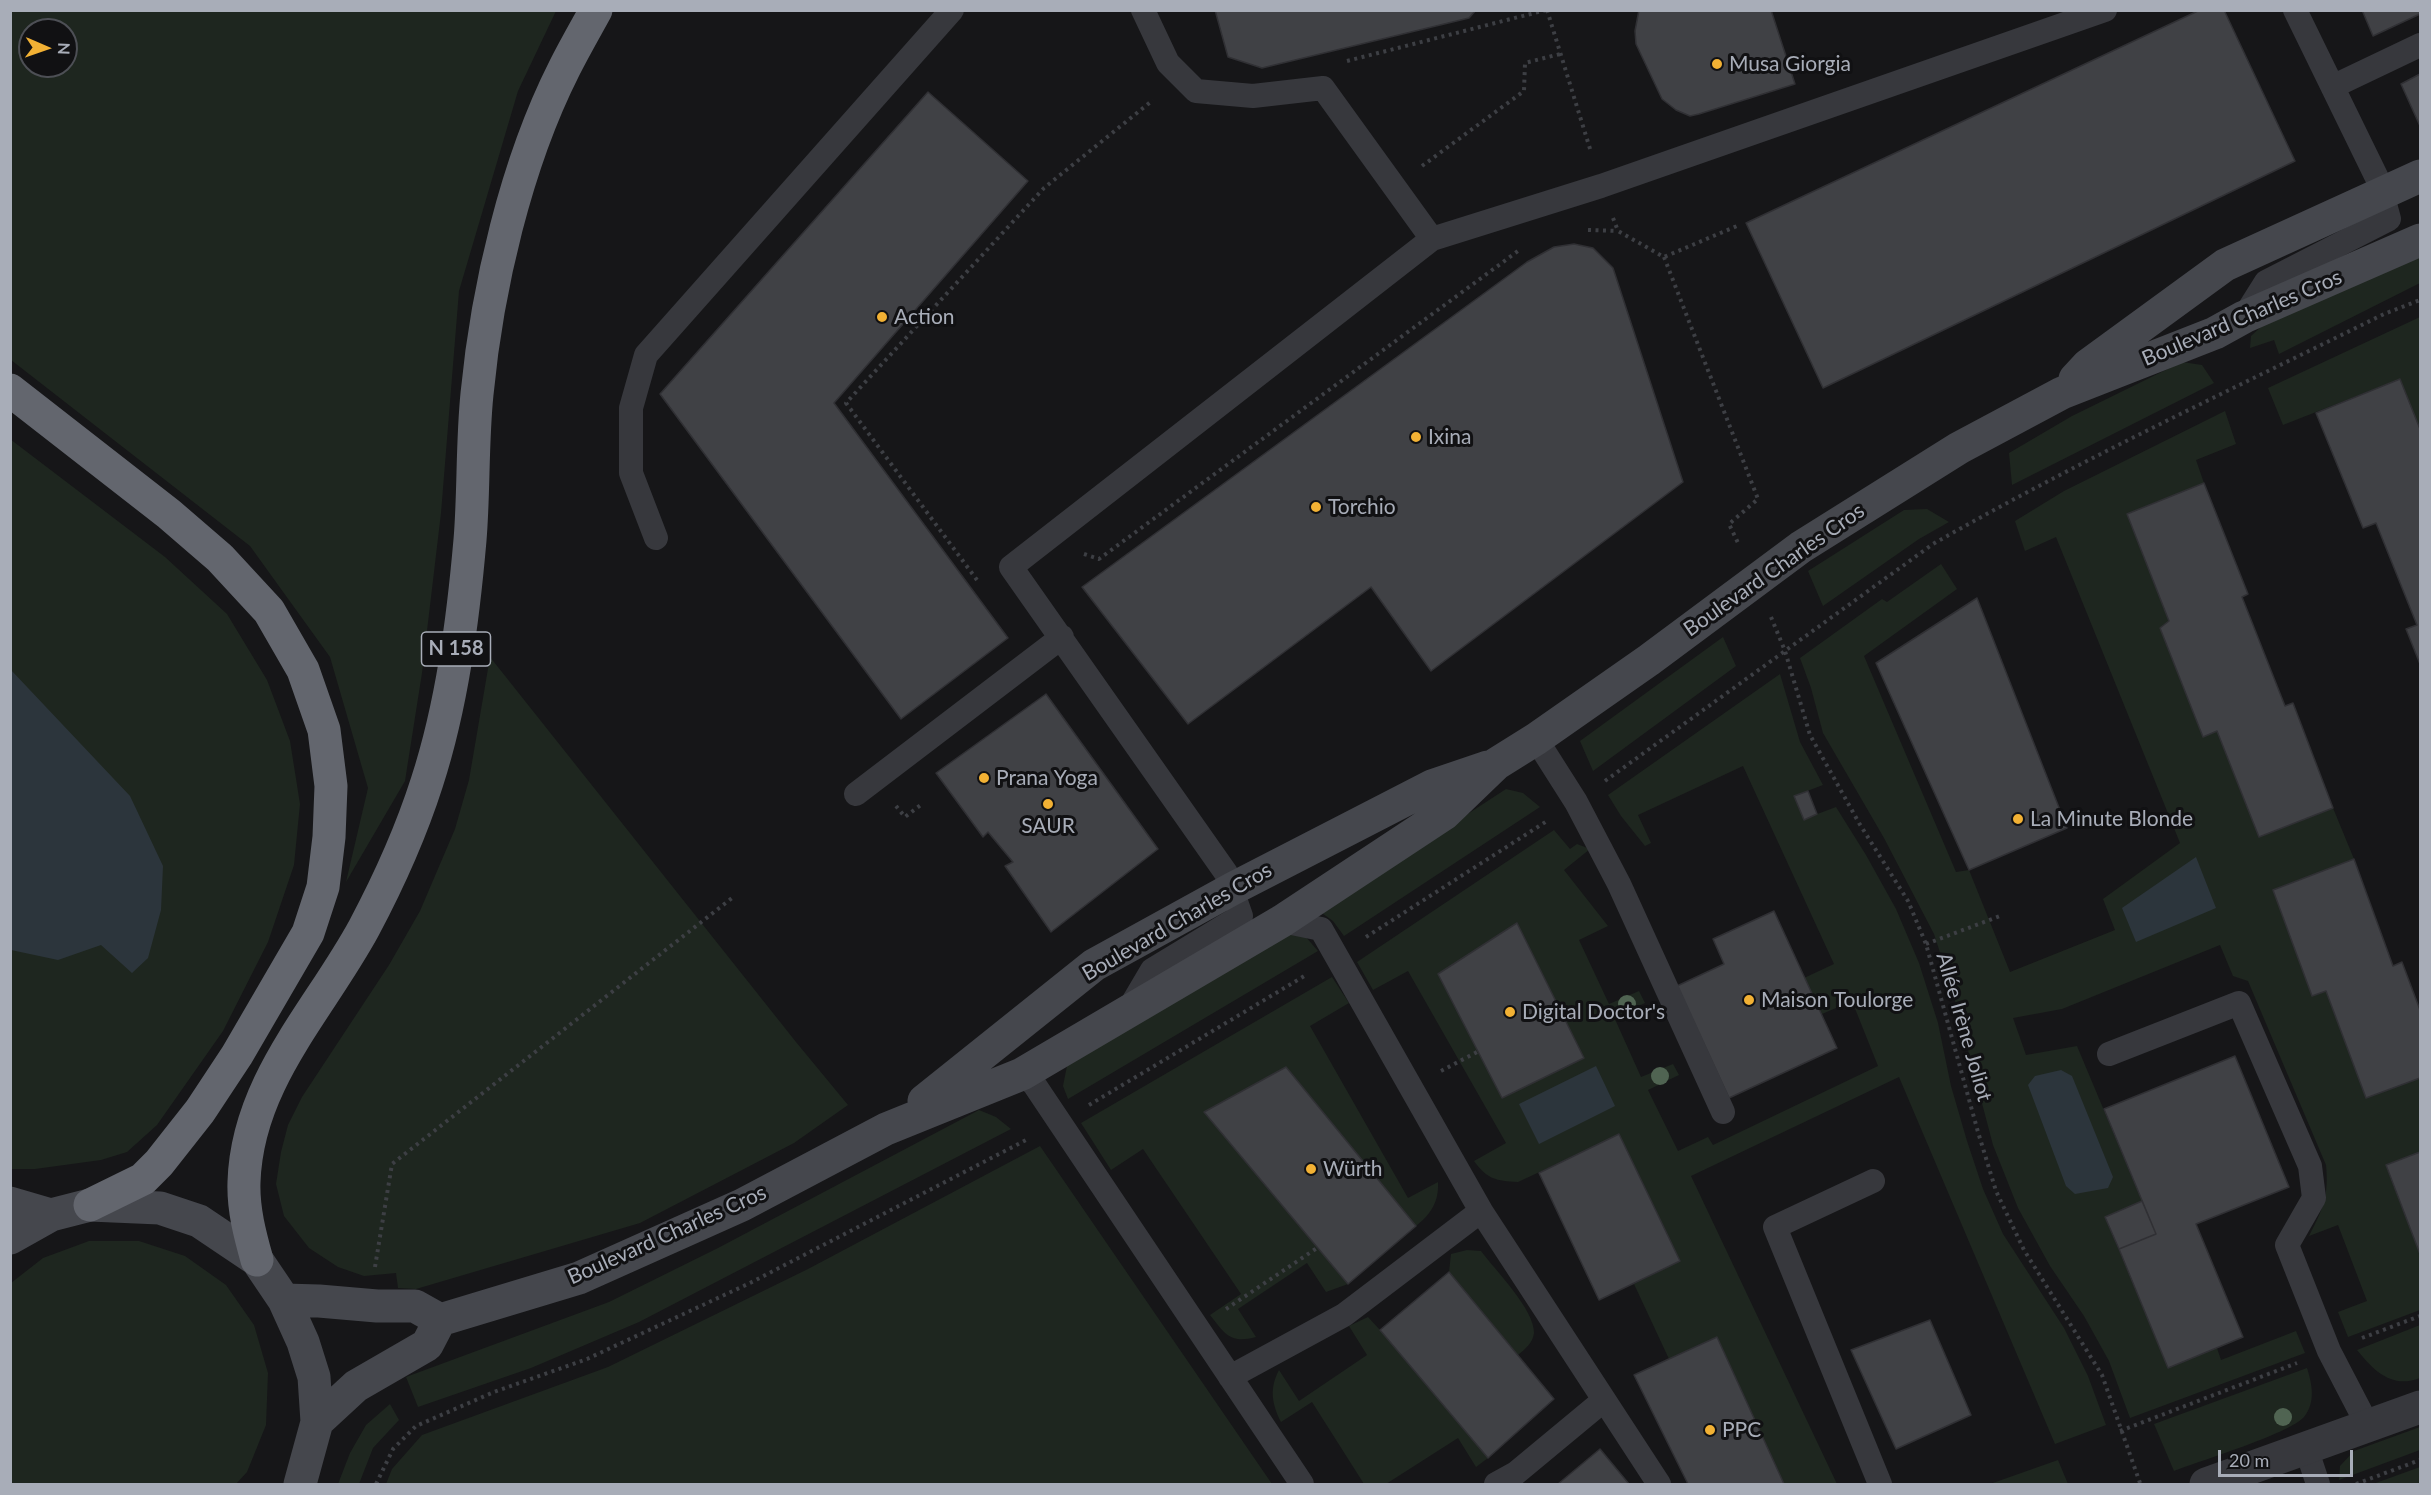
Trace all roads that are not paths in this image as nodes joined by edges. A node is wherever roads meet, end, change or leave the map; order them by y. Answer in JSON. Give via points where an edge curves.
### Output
{"nodes":[{"id":1,"x":596,"y":10,"type":"edge"},
{"id":2,"x":952,"y":10,"type":"edge"},
{"id":3,"x":1143,"y":10,"type":"edge"},
{"id":4,"x":2105,"y":10,"type":"edge"},
{"id":5,"x":2295,"y":10,"type":"edge"},
{"id":6,"x":2421,"y":45,"type":"edge"},
{"id":7,"x":2334,"y":86,"type":"junction"},
{"id":8,"x":2421,"y":176,"type":"edge"},
{"id":9,"x":2383,"y":191,"type":"junction"},
{"id":10,"x":1432,"y":239,"type":"junction"},
{"id":11,"x":2421,"y":240,"type":"edge"},
{"id":12,"x":2244,"y":317,"type":"junction"},
{"id":13,"x":10,"y":390,"type":"edge"},
{"id":14,"x":2062,"y":393,"type":"junction"},
{"id":15,"x":656,"y":538,"type":"dead end"},
{"id":16,"x":1062,"y":637,"type":"junction"},
{"id":17,"x":1536,"y":739,"type":"junction"},
{"id":18,"x":1497,"y":764,"type":"junction"},
{"id":19,"x":856,"y":794,"type":"dead end"},
{"id":20,"x":1232,"y":889,"type":"junction"},
{"id":21,"x":1282,"y":921,"type":"junction"},
{"id":22,"x":1128,"y":1012,"type":"junction"},
{"id":23,"x":2109,"y":1054,"type":"dead end"},
{"id":24,"x":1022,"y":1074,"type":"junction"},
{"id":25,"x":1723,"y":1112,"type":"dead end"},
{"id":26,"x":886,"y":1129,"type":"junction"},
{"id":27,"x":1873,"y":1181,"type":"dead end"},
{"id":28,"x":10,"y":1203,"type":"edge"},
{"id":29,"x":90,"y":1205,"type":"junction"},
{"id":30,"x":1481,"y":1211,"type":"junction"},
{"id":31,"x":51,"y":1215,"type":"junction"},
{"id":32,"x":10,"y":1238,"type":"edge"},
{"id":33,"x":256,"y":1260,"type":"junction"},
{"id":34,"x":284,"y":1300,"type":"junction"},
{"id":35,"x":440,"y":1320,"type":"junction"},
{"id":36,"x":1230,"y":1377,"type":"junction"},
{"id":37,"x":1604,"y":1400,"type":"junction"},
{"id":38,"x":2421,"y":1407,"type":"edge"},
{"id":39,"x":317,"y":1422,"type":"junction"},
{"id":40,"x":2368,"y":1426,"type":"junction"},
{"id":41,"x":2306,"y":1448,"type":"junction"},
{"id":42,"x":300,"y":1485,"type":"edge"},
{"id":43,"x":1302,"y":1485,"type":"edge"},
{"id":44,"x":1496,"y":1485,"type":"edge"},
{"id":45,"x":1659,"y":1485,"type":"edge"},
{"id":46,"x":1880,"y":1485,"type":"edge"},
{"id":47,"x":2206,"y":1485,"type":"edge"},
{"id":48,"x":2318,"y":1485,"type":"edge"}],
"edges":[{"from":1,"to":33,"type":"highway","number":"N 158","via":[[563,70],[541,122],[500,255],[486,322],[477,396],[470,540],[460,624],[448,702],[433,763],[415,817],[363,929],[273,1072],[251,1127],[243,1182]]},
{"from":2,"to":15,"type":"lane","via":[[646,355],[631,408],[631,473]]},
{"from":3,"to":10,"type":"lane","via":[[1168,63],[1189,84],[1253,96],[1323,88]]},
{"from":4,"to":10,"type":"lane","via":[[1602,186]]},
{"from":5,"to":7,"type":"lane"},
{"from":6,"to":7,"type":"lane"},
{"from":7,"to":9,"type":"lane"},
{"from":8,"to":9,"type":"street","name":"Boulevard Charles Cros"},
{"from":9,"to":12,"type":"lane","via":[[2389,219],[2266,282]]},
{"from":9,"to":14,"type":"street","name":"Boulevard Charles Cros","via":[[2225,265],[2088,365]]},
{"from":10,"to":16,"type":"lane","via":[[1011,567]]},
{"from":11,"to":12,"type":"street","name":"Boulevard Charles Cros"},
{"from":12,"to":14,"type":"street","name":"Boulevard Charles Cros","via":[[2215,333]]},
{"from":13,"to":29,"type":"highway","via":[[169,514],[219,558],[269,611],[303,670],[324,730],[331,786],[323,886],[308,933],[237,1055],[159,1163],[143,1179]]},
{"from":14,"to":17,"type":"street","name":"Boulevard Charles Cros","via":[[1906,479],[1801,547]]},
{"from":16,"to":19,"type":"lane"},
{"from":16,"to":20,"type":"lane","via":[[1206,843]]},
{"from":17,"to":18,"type":"street","name":"Boulevard Charles Cros"},
{"from":17,"to":25,"type":"lane","via":[[1576,802],[1619,884]]},
{"from":18,"to":20,"type":"street","name":"Boulevard Charles Cros","via":[[1432,786]]},
{"from":18,"to":21,"type":"street","name":"Boulevard Charles Cros","via":[[1444,814]]},
{"from":20,"to":22,"type":"lane","via":[[1240,916],[1152,970]]},
{"from":20,"to":26,"type":"street","name":"Boulevard Charles Cros","via":[[1094,965]]},
{"from":21,"to":22,"type":"street","name":"Boulevard Charles Cros"},
{"from":21,"to":30,"type":"lane","via":[[1321,929]]},
{"from":22,"to":24,"type":"street","name":"Boulevard Charles Cros"},
{"from":23,"to":40,"type":"lane","via":[[2240,1003],[2310,1166],[2314,1198],[2287,1245],[2329,1351]]},
{"from":24,"to":26,"type":"street","name":"Boulevard Charles Cros"},
{"from":24,"to":36,"type":"lane","via":[[1034,1084]]},
{"from":26,"to":35,"type":"street","name":"Boulevard Charles Cros","via":[[742,1204],[579,1278]]},
{"from":27,"to":46,"type":"lane","via":[[1774,1227]]},
{"from":28,"to":31,"type":"street"},
{"from":29,"to":31,"type":"street"},
{"from":29,"to":33,"type":"street","via":[[160,1208],[199,1221]]},
{"from":30,"to":36,"type":"lane","via":[[1344,1315]]},
{"from":30,"to":37,"type":"lane"},
{"from":31,"to":32,"type":"street"},
{"from":33,"to":34,"type":"street"},
{"from":34,"to":35,"type":"street","via":[[415,1306]]},
{"from":34,"to":39,"type":"street","via":[[314,1377]]},
{"from":35,"to":39,"type":"street","via":[[427,1345],[356,1386]]},
{"from":36,"to":43,"type":"lane"},
{"from":37,"to":44,"type":"lane"},
{"from":37,"to":45,"type":"lane"},
{"from":38,"to":40,"type":"street"},
{"from":39,"to":42,"type":"street"},
{"from":40,"to":41,"type":"street"},
{"from":41,"to":47,"type":"street"},
{"from":41,"to":48,"type":"lane"}]}
